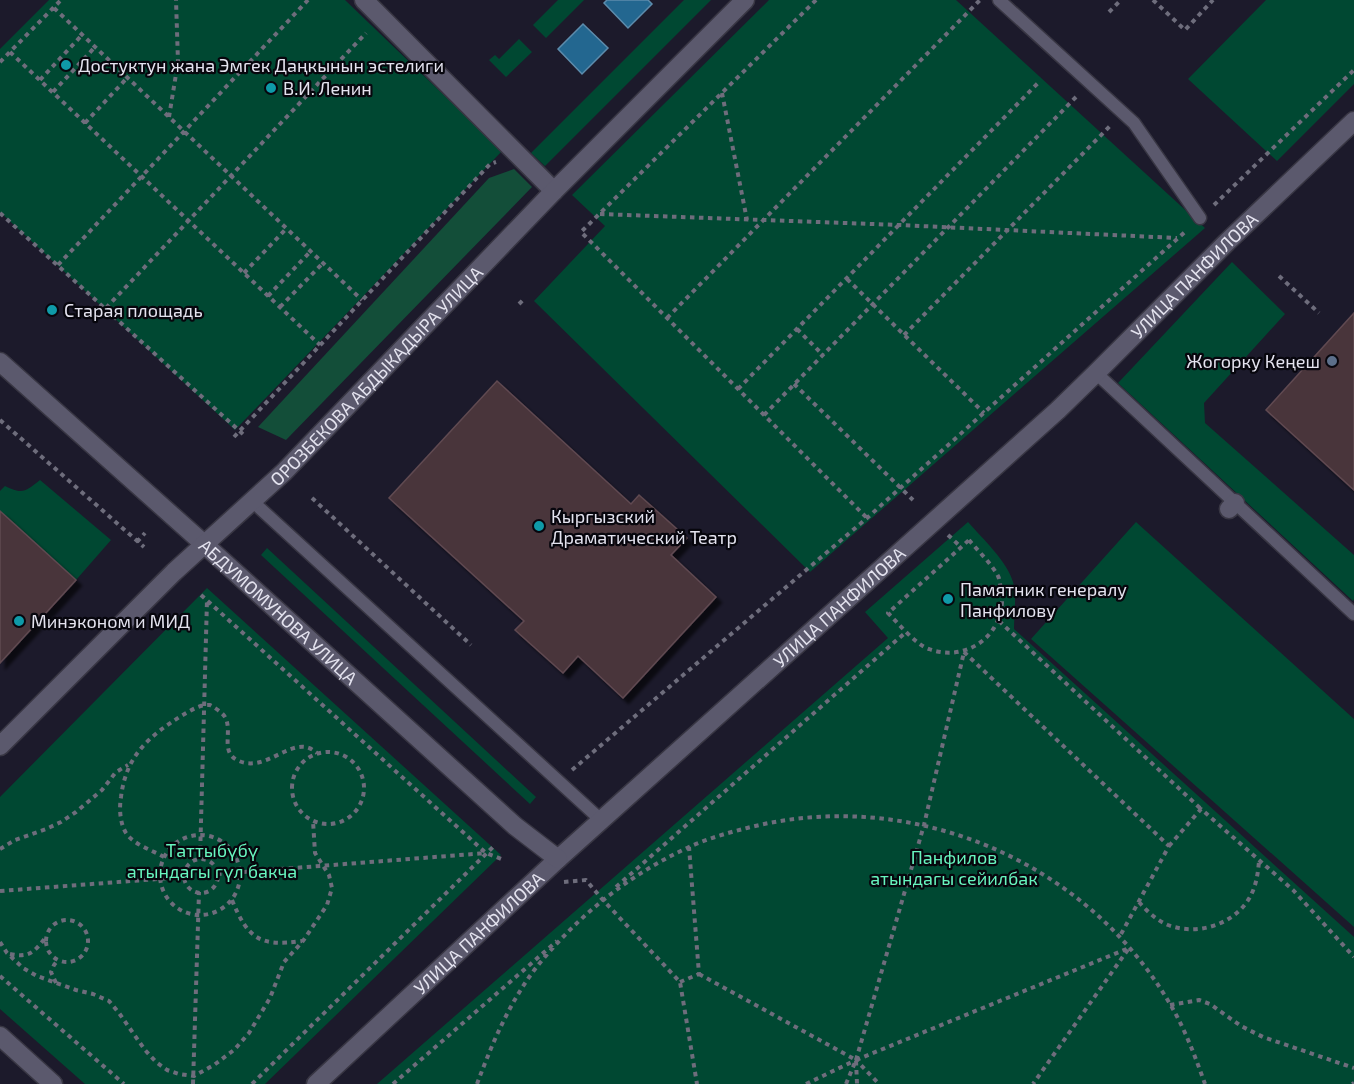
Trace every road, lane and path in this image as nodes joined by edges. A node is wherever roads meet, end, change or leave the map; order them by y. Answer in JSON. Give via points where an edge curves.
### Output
{"nodes":[{"id":1,"x":62,"y":0,"type":"edge"},
{"id":2,"x":176,"y":0,"type":"edge"},
{"id":3,"x":308,"y":0,"type":"edge"},
{"id":4,"x":364,"y":0,"type":"edge"},
{"id":5,"x":745,"y":0,"type":"edge"},
{"id":6,"x":816,"y":0,"type":"edge"},
{"id":7,"x":980,"y":0,"type":"edge"},
{"id":8,"x":999,"y":0,"type":"edge"},
{"id":9,"x":1121,"y":0,"type":"edge"},
{"id":10,"x":1153,"y":0,"type":"edge"},
{"id":11,"x":1213,"y":0,"type":"edge"},
{"id":12,"x":54,"y":8,"type":"junction"},
{"id":13,"x":1109,"y":12,"type":"dead end"},
{"id":14,"x":381,"y":17,"type":"junction"},
{"id":15,"x":82,"y":35,"type":"junction"},
{"id":16,"x":95,"y":47,"type":"junction"},
{"id":17,"x":10,"y":52,"type":"junction"},
{"id":18,"x":0,"y":62,"type":"edge"},
{"id":19,"x":1354,"y":70,"type":"edge"},
{"id":20,"x":127,"y":78,"type":"junction"},
{"id":21,"x":40,"y":80,"type":"junction"},
{"id":22,"x":1039,"y":82,"type":"dead end"},
{"id":23,"x":1090,"y":83,"type":"junction"},
{"id":24,"x":53,"y":92,"type":"junction"},
{"id":25,"x":722,"y":93,"type":"junction"},
{"id":26,"x":1123,"y":113,"type":"junction"},
{"id":27,"x":169,"y":118,"type":"junction"},
{"id":28,"x":1354,"y":121,"type":"edge"},
{"id":29,"x":85,"y":123,"type":"junction"},
{"id":30,"x":184,"y":132,"type":"junction"},
{"id":31,"x":490,"y":164,"type":"dead end"},
{"id":32,"x":142,"y":176,"type":"junction"},
{"id":33,"x":231,"y":176,"type":"junction"},
{"id":34,"x":554,"y":191,"type":"junction"},
{"id":35,"x":0,"y":213,"type":"edge"},
{"id":36,"x":600,"y":214,"type":"junction"},
{"id":37,"x":1200,"y":218,"type":"junction"},
{"id":38,"x":747,"y":220,"type":"junction"},
{"id":39,"x":189,"y":221,"type":"junction"},
{"id":40,"x":763,"y":221,"type":"junction"},
{"id":41,"x":899,"y":225,"type":"junction"},
{"id":42,"x":286,"y":229,"type":"junction"},
{"id":43,"x":947,"y":229,"type":"junction"},
{"id":44,"x":1006,"y":231,"type":"junction"},
{"id":45,"x":1178,"y":238,"type":"junction"},
{"id":46,"x":311,"y":251,"type":"junction"},
{"id":47,"x":323,"y":263,"type":"junction"},
{"id":48,"x":58,"y":264,"type":"junction"},
{"id":49,"x":244,"y":273,"type":"junction"},
{"id":50,"x":1279,"y":276,"type":"dead end"},
{"id":51,"x":847,"y":279,"type":"junction"},
{"id":52,"x":268,"y":296,"type":"junction"},
{"id":53,"x":524,"y":299,"type":"dead end"},
{"id":54,"x":362,"y":300,"type":"junction"},
{"id":55,"x":519,"y":304,"type":"dead end"},
{"id":56,"x":873,"y":304,"type":"junction"},
{"id":57,"x":280,"y":307,"type":"junction"},
{"id":58,"x":106,"y":308,"type":"junction"},
{"id":59,"x":1319,"y":312,"type":"dead end"},
{"id":60,"x":667,"y":318,"type":"junction"},
{"id":61,"x":797,"y":329,"type":"junction"},
{"id":62,"x":904,"y":335,"type":"junction"},
{"id":63,"x":320,"y":345,"type":"junction"},
{"id":64,"x":823,"y":355,"type":"junction"},
{"id":65,"x":0,"y":362,"type":"edge"},
{"id":66,"x":1096,"y":373,"type":"junction"},
{"id":67,"x":794,"y":384,"type":"junction"},
{"id":68,"x":738,"y":389,"type":"junction"},
{"id":69,"x":984,"y":413,"type":"junction"},
{"id":70,"x":764,"y":415,"type":"junction"},
{"id":71,"x":0,"y":420,"type":"edge"},
{"id":72,"x":240,"y":431,"type":"junction"},
{"id":73,"x":246,"y":436,"type":"dead end"},
{"id":74,"x":234,"y":437,"type":"dead end"},
{"id":75,"x":900,"y":488,"type":"junction"},
{"id":76,"x":312,"y":498,"type":"dead end"},
{"id":77,"x":913,"y":500,"type":"dead end"},
{"id":78,"x":252,"y":501,"type":"junction"},
{"id":79,"x":867,"y":518,"type":"junction"},
{"id":80,"x":945,"y":532,"type":"dead end"},
{"id":81,"x":145,"y":533,"type":"dead end"},
{"id":82,"x":137,"y":542,"type":"junction"},
{"id":83,"x":204,"y":544,"type":"junction"},
{"id":84,"x":144,"y":547,"type":"dead end"},
{"id":85,"x":961,"y":547,"type":"junction"},
{"id":86,"x":201,"y":595,"type":"dead end"},
{"id":87,"x":207,"y":600,"type":"junction"},
{"id":88,"x":1354,"y":614,"type":"edge"},
{"id":89,"x":999,"y":621,"type":"junction"},
{"id":90,"x":906,"y":632,"type":"junction"},
{"id":91,"x":471,"y":645,"type":"dead end"},
{"id":92,"x":964,"y":652,"type":"junction"},
{"id":93,"x":204,"y":704,"type":"junction"},
{"id":94,"x":0,"y":746,"type":"edge"},
{"id":95,"x":317,"y":753,"type":"junction"},
{"id":96,"x":129,"y":764,"type":"junction"},
{"id":97,"x":570,"y":772,"type":"dead end"},
{"id":98,"x":1201,"y":810,"type":"junction"},
{"id":99,"x":601,"y":820,"type":"junction"},
{"id":100,"x":313,"y":821,"type":"junction"},
{"id":101,"x":924,"y":825,"type":"junction"},
{"id":102,"x":200,"y":835,"type":"junction"},
{"id":103,"x":495,"y":845,"type":"dead end"},
{"id":104,"x":1169,"y":846,"type":"junction"},
{"id":105,"x":689,"y":847,"type":"junction"},
{"id":106,"x":0,"y":849,"type":"edge"},
{"id":107,"x":486,"y":853,"type":"junction"},
{"id":108,"x":164,"y":857,"type":"junction"},
{"id":109,"x":200,"y":859,"type":"junction"},
{"id":110,"x":558,"y":859,"type":"junction"},
{"id":111,"x":504,"y":860,"type":"dead end"},
{"id":112,"x":1259,"y":861,"type":"junction"},
{"id":113,"x":323,"y":866,"type":"junction"},
{"id":114,"x":241,"y":872,"type":"junction"},
{"id":115,"x":217,"y":874,"type":"junction"},
{"id":116,"x":184,"y":877,"type":"junction"},
{"id":117,"x":160,"y":879,"type":"junction"},
{"id":118,"x":558,"y":883,"type":"dead end"},
{"id":119,"x":0,"y":891,"type":"edge"},
{"id":120,"x":199,"y":892,"type":"junction"},
{"id":121,"x":602,"y":899,"type":"junction"},
{"id":122,"x":232,"y":900,"type":"junction"},
{"id":123,"x":1139,"y":902,"type":"junction"},
{"id":124,"x":198,"y":915,"type":"junction"},
{"id":125,"x":568,"y":930,"type":"junction"},
{"id":126,"x":46,"y":937,"type":"junction"},
{"id":127,"x":1119,"y":937,"type":"junction"},
{"id":128,"x":303,"y":941,"type":"junction"},
{"id":129,"x":0,"y":942,"type":"edge"},
{"id":130,"x":1129,"y":948,"type":"junction"},
{"id":131,"x":8,"y":953,"type":"junction"},
{"id":132,"x":1354,"y":957,"type":"edge"},
{"id":133,"x":59,"y":960,"type":"junction"},
{"id":134,"x":699,"y":974,"type":"junction"},
{"id":135,"x":0,"y":976,"type":"edge"},
{"id":136,"x":680,"y":982,"type":"junction"},
{"id":137,"x":56,"y":983,"type":"junction"},
{"id":138,"x":1170,"y":1005,"type":"junction"},
{"id":139,"x":0,"y":1036,"type":"edge"},
{"id":140,"x":856,"y":1060,"type":"junction"},
{"id":141,"x":1354,"y":1068,"type":"edge"},
{"id":142,"x":194,"y":1076,"type":"junction"},
{"id":143,"x":53,"y":1084,"type":"edge"},
{"id":144,"x":124,"y":1084,"type":"edge"},
{"id":145,"x":194,"y":1084,"type":"edge"},
{"id":146,"x":252,"y":1084,"type":"edge"},
{"id":147,"x":316,"y":1084,"type":"edge"},
{"id":148,"x":393,"y":1084,"type":"edge"},
{"id":149,"x":477,"y":1084,"type":"edge"},
{"id":150,"x":697,"y":1084,"type":"edge"},
{"id":151,"x":806,"y":1084,"type":"edge"},
{"id":152,"x":846,"y":1084,"type":"edge"},
{"id":153,"x":857,"y":1084,"type":"edge"},
{"id":154,"x":879,"y":1084,"type":"edge"},
{"id":155,"x":1033,"y":1084,"type":"edge"},
{"id":156,"x":1205,"y":1084,"type":"edge"}],
"edges":[{"from":1,"to":12,"type":"path"},
{"from":2,"to":27,"type":"path","via":[[178,62]]},
{"from":3,"to":30,"type":"path"},
{"from":4,"to":14,"type":"street"},
{"from":5,"to":34,"type":"street","name":"ОРОЗБЕКОВА АБДЫКАДЫРА УЛИЦА"},
{"from":6,"to":25,"type":"path"},
{"from":7,"to":40,"type":"path"},
{"from":8,"to":23,"type":"lane"},
{"from":9,"to":13,"type":"path"},
{"from":10,"to":11,"type":"path","via":[[1185,30]]},
{"from":12,"to":15,"type":"path"},
{"from":12,"to":17,"type":"path"},
{"from":14,"to":33,"type":"path"},
{"from":14,"to":34,"type":"street"},
{"from":15,"to":16,"type":"path"},
{"from":15,"to":21,"type":"path"},
{"from":16,"to":20,"type":"path"},
{"from":16,"to":24,"type":"path"},
{"from":17,"to":18,"type":"path"},
{"from":17,"to":21,"type":"path"},
{"from":19,"to":37,"type":"path"},
{"from":20,"to":27,"type":"path"},
{"from":20,"to":29,"type":"path"},
{"from":21,"to":24,"type":"path"},
{"from":22,"to":41,"type":"path"},
{"from":23,"to":26,"type":"lane"},
{"from":23,"to":43,"type":"path"},
{"from":24,"to":29,"type":"path"},
{"from":25,"to":36,"type":"path"},
{"from":25,"to":38,"type":"path"},
{"from":26,"to":37,"type":"lane"},
{"from":26,"to":44,"type":"path"},
{"from":27,"to":30,"type":"path"},
{"from":28,"to":66,"type":"street","name":"УЛИЦА ПАНФИЛОВА"},
{"from":29,"to":32,"type":"path"},
{"from":30,"to":32,"type":"path"},
{"from":30,"to":33,"type":"path"},
{"from":31,"to":54,"type":"path"},
{"from":32,"to":39,"type":"path"},
{"from":32,"to":48,"type":"path"},
{"from":33,"to":39,"type":"path"},
{"from":33,"to":42,"type":"path"},
{"from":34,"to":78,"type":"street","name":"ОРОЗБЕКОВА АБДЫКАДЫРА УЛИЦА"},
{"from":35,"to":48,"type":"path"},
{"from":36,"to":38,"type":"path"},
{"from":36,"to":60,"type":"path","via":[[581,232]]},
{"from":37,"to":45,"type":"path"},
{"from":38,"to":40,"type":"path"},
{"from":39,"to":49,"type":"path"},
{"from":39,"to":58,"type":"path"},
{"from":40,"to":41,"type":"path"},
{"from":40,"to":60,"type":"path"},
{"from":41,"to":43,"type":"path"},
{"from":41,"to":51,"type":"path"},
{"from":42,"to":46,"type":"path"},
{"from":42,"to":49,"type":"path"},
{"from":43,"to":44,"type":"path"},
{"from":43,"to":56,"type":"path"},
{"from":44,"to":45,"type":"path"},
{"from":44,"to":62,"type":"path"},
{"from":45,"to":69,"type":"path"},
{"from":46,"to":47,"type":"path"},
{"from":46,"to":52,"type":"path"},
{"from":47,"to":54,"type":"path"},
{"from":47,"to":57,"type":"path"},
{"from":48,"to":58,"type":"path"},
{"from":49,"to":52,"type":"path"},
{"from":50,"to":59,"type":"path"},
{"from":51,"to":56,"type":"path"},
{"from":51,"to":61,"type":"path"},
{"from":52,"to":57,"type":"path"},
{"from":53,"to":55,"type":"path"},
{"from":54,"to":63,"type":"path"},
{"from":56,"to":62,"type":"path"},
{"from":56,"to":64,"type":"path"},
{"from":57,"to":63,"type":"path"},
{"from":58,"to":72,"type":"path"},
{"from":60,"to":68,"type":"path"},
{"from":61,"to":64,"type":"path"},
{"from":61,"to":68,"type":"path"},
{"from":62,"to":69,"type":"path"},
{"from":63,"to":72,"type":"path"},
{"from":64,"to":67,"type":"path"},
{"from":65,"to":83,"type":"street","name":"АБДУМОМУНОВА УЛИЦА"},
{"from":66,"to":88,"type":"lane","via":[[1232,506]]},
{"from":66,"to":99,"type":"street","name":"УЛИЦА ПАНФИЛОВА"},
{"from":67,"to":70,"type":"path"},
{"from":67,"to":75,"type":"path"},
{"from":68,"to":70,"type":"path"},
{"from":69,"to":75,"type":"path"},
{"from":70,"to":79,"type":"path"},
{"from":71,"to":82,"type":"path"},
{"from":72,"to":73,"type":"path"},
{"from":72,"to":74,"type":"path"},
{"from":75,"to":77,"type":"path"},
{"from":75,"to":79,"type":"path"},
{"from":76,"to":91,"type":"path"},
{"from":78,"to":83,"type":"street","name":"ОРОЗБЕКОВА АБДЫКАДЫРА УЛИЦА"},
{"from":78,"to":99,"type":"lane"},
{"from":79,"to":97,"type":"path"},
{"from":80,"to":85,"type":"path"},
{"from":81,"to":82,"type":"path"},
{"from":82,"to":84,"type":"path"},
{"from":83,"to":94,"type":"street","name":"ОРОЗБЕКОВА АБДЫКАДЫРА УЛИЦА"},
{"from":83,"to":110,"type":"street","name":"АБДУМОМУНОВА УЛИЦА","via":[[515,826]]},
{"from":85,"to":89,"type":"path","via":[[969,540],[999,577],[1003,601]]},
{"from":85,"to":90,"type":"path","via":[[888,613]]},
{"from":86,"to":87,"type":"path"},
{"from":87,"to":93,"type":"path"},
{"from":87,"to":107,"type":"path"},
{"from":89,"to":92,"type":"path","via":[[985,640]]},
{"from":89,"to":98,"type":"path"},
{"from":90,"to":92,"type":"path","via":[[927,649]]},
{"from":90,"to":121,"type":"path"},
{"from":92,"to":101,"type":"path"},
{"from":92,"to":104,"type":"path"},
{"from":93,"to":95,"type":"path","via":[[225,717],[230,755],[237,760],[258,763],[298,747]]},
{"from":93,"to":96,"type":"path","via":[[156,734]]},
{"from":93,"to":102,"type":"path"},
{"from":95,"to":100,"type":"path","via":[[299,766],[292,786],[297,807]]},
{"from":95,"to":100,"type":"path","via":[[338,753],[356,765],[362,774],[364,795],[354,814],[345,820],[334,824]]},
{"from":96,"to":106,"type":"path","via":[[76,812]]},
{"from":96,"to":108,"type":"path","via":[[120,804],[121,822],[132,840]]},
{"from":98,"to":104,"type":"path"},
{"from":98,"to":112,"type":"path"},
{"from":99,"to":110,"type":"street","name":"УЛИЦА ПАНФИЛОВА"},
{"from":100,"to":113,"type":"path","via":[[315,853]]},
{"from":101,"to":105,"type":"path","via":[[854,816],[804,818],[726,833]]},
{"from":101,"to":127,"type":"path","via":[[960,835],[1030,866],[1070,892]]},
{"from":101,"to":140,"type":"path"},
{"from":102,"to":108,"type":"path","via":[[179,841]]},
{"from":102,"to":109,"type":"path"},
{"from":102,"to":114,"type":"path","via":[[228,846]]},
{"from":103,"to":107,"type":"path"},
{"from":104,"to":123,"type":"path"},
{"from":105,"to":121,"type":"path","via":[[644,870]]},
{"from":105,"to":134,"type":"path"},
{"from":107,"to":111,"type":"path"},
{"from":107,"to":113,"type":"path"},
{"from":107,"to":146,"type":"path"},
{"from":108,"to":117,"type":"path"},
{"from":109,"to":115,"type":"path","via":[[210,861]]},
{"from":109,"to":116,"type":"path","via":[[188,865]]},
{"from":110,"to":147,"type":"street","name":"УЛИЦА ПАНФИЛОВА"},
{"from":112,"to":123,"type":"path","via":[[1250,898],[1223,923],[1186,929],[1168,925]]},
{"from":112,"to":132,"type":"path","via":[[1293,890]]},
{"from":113,"to":114,"type":"path"},
{"from":113,"to":128,"type":"path","via":[[332,888],[327,905]]},
{"from":114,"to":115,"type":"path"},
{"from":114,"to":122,"type":"path"},
{"from":115,"to":120,"type":"path","via":[[210,890]]},
{"from":116,"to":117,"type":"path"},
{"from":116,"to":120,"type":"path","via":[[189,887]]},
{"from":117,"to":119,"type":"path"},
{"from":117,"to":124,"type":"path","via":[[168,900],[177,908]]},
{"from":118,"to":121,"type":"path","via":[[586,880]]},
{"from":120,"to":124,"type":"path"},
{"from":121,"to":125,"type":"path"},
{"from":121,"to":136,"type":"path"},
{"from":122,"to":124,"type":"path","via":[[217,912]]},
{"from":122,"to":128,"type":"path","via":[[252,934],[274,943]]},
{"from":123,"to":127,"type":"path"},
{"from":124,"to":142,"type":"path"},
{"from":125,"to":148,"type":"path"},
{"from":125,"to":149,"type":"path","via":[[512,1004]]},
{"from":126,"to":131,"type":"path","via":[[31,953]]},
{"from":126,"to":133,"type":"path","via":[[51,955]]},
{"from":126,"to":133,"type":"path","via":[[57,922],[66,920],[83,927],[88,945],[84,954],[77,960]]},
{"from":127,"to":130,"type":"path"},
{"from":128,"to":142,"type":"path","via":[[284,962],[270,998],[249,1033],[234,1050]]},
{"from":129,"to":131,"type":"path"},
{"from":130,"to":138,"type":"path"},
{"from":130,"to":140,"type":"path"},
{"from":130,"to":155,"type":"path"},
{"from":131,"to":137,"type":"path","via":[[23,968]]},
{"from":133,"to":137,"type":"path","via":[[51,972]]},
{"from":134,"to":136,"type":"path"},
{"from":134,"to":140,"type":"path"},
{"from":135,"to":144,"type":"path"},
{"from":136,"to":150,"type":"path"},
{"from":137,"to":142,"type":"path","via":[[109,1001],[156,1062],[167,1070]]},
{"from":138,"to":141,"type":"path","via":[[1199,1000],[1263,1037]]},
{"from":138,"to":156,"type":"path"},
{"from":139,"to":143,"type":"street"},
{"from":140,"to":151,"type":"path"},
{"from":140,"to":152,"type":"path"},
{"from":140,"to":153,"type":"path"},
{"from":140,"to":154,"type":"path"},
{"from":142,"to":145,"type":"path"}]}
